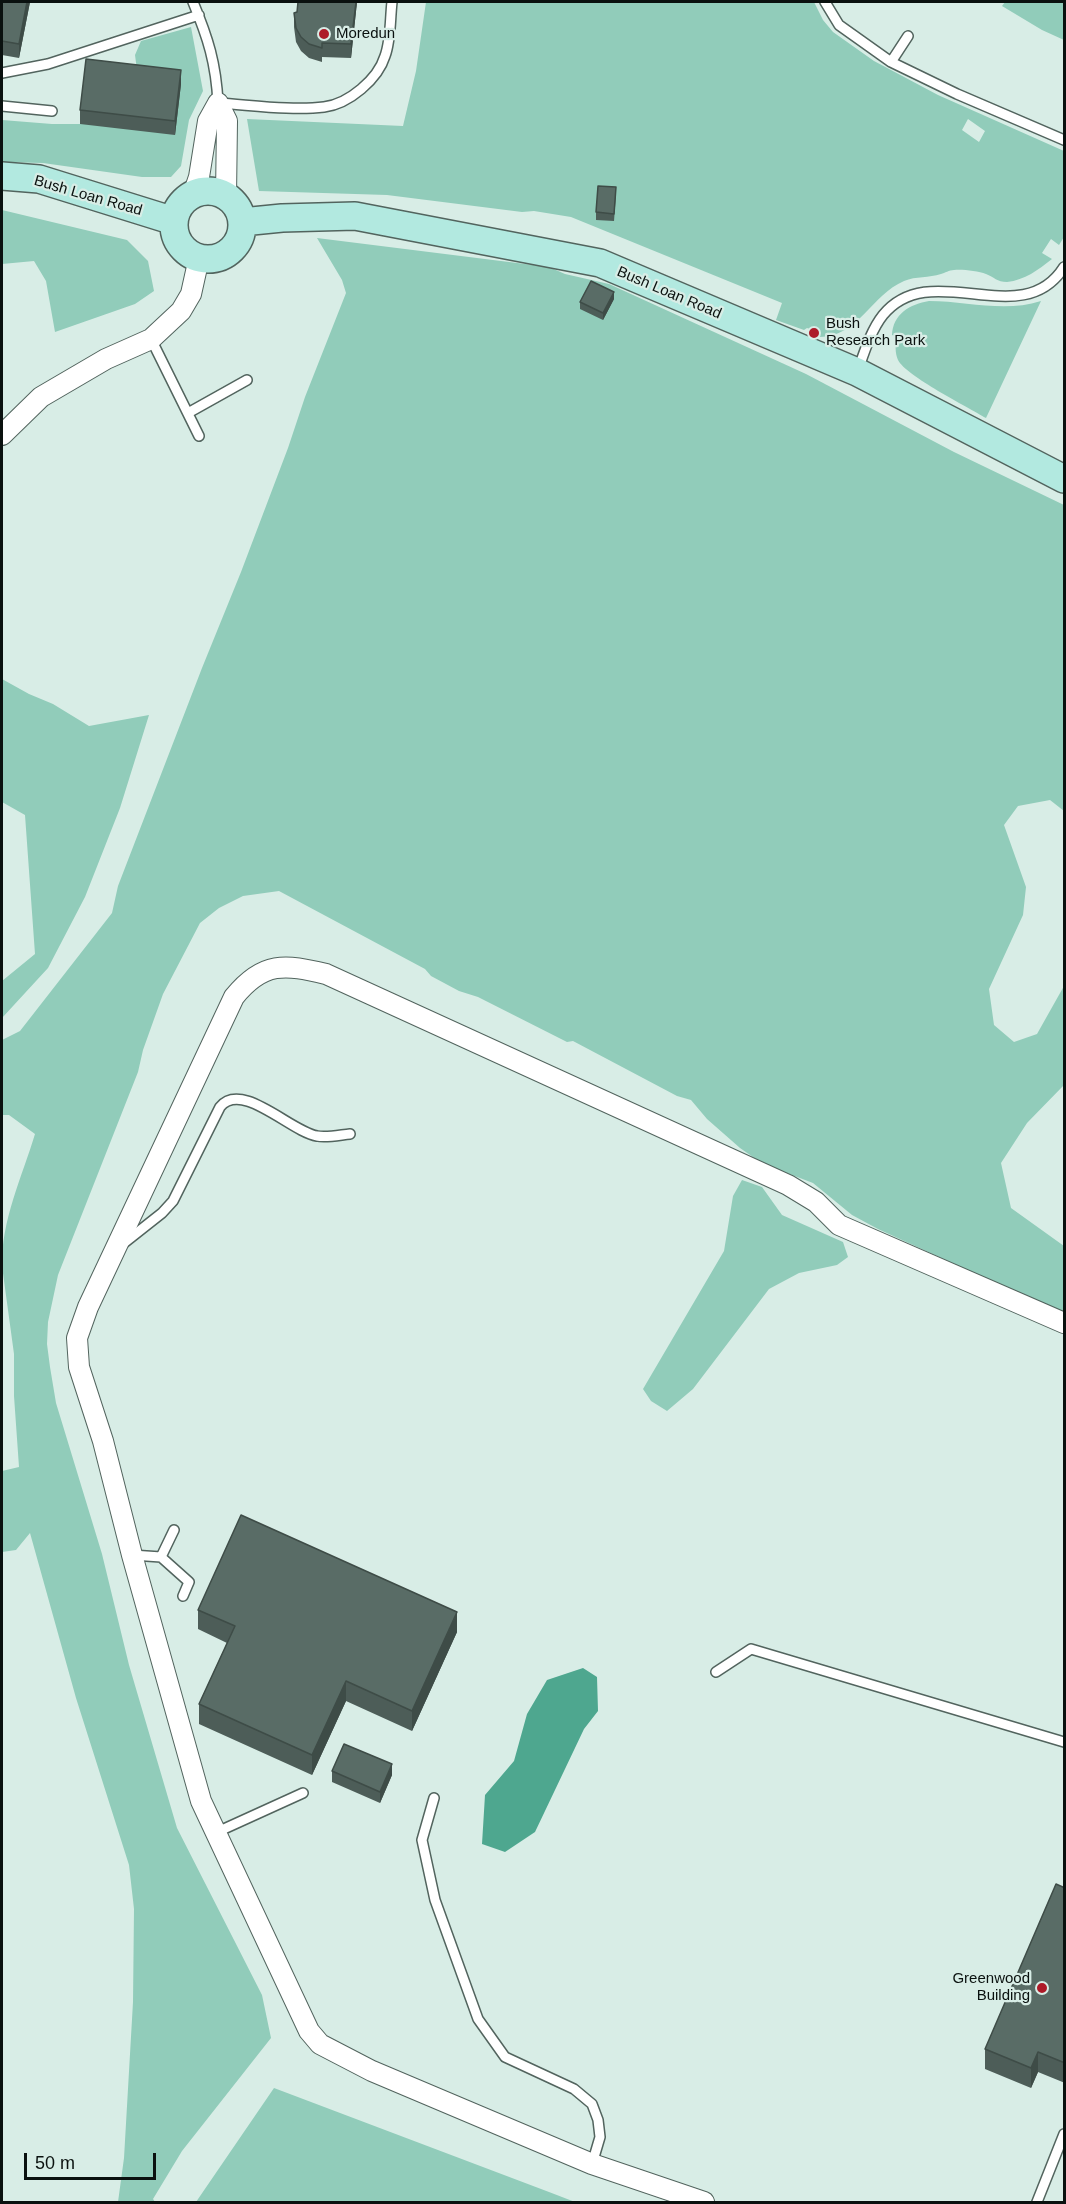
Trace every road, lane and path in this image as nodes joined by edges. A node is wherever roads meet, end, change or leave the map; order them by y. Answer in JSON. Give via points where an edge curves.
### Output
{"nodes":[{"id":1,"x":193,"y":2,"type":"edge"},
{"id":2,"x":392,"y":2,"type":"edge"},
{"id":3,"x":825,"y":2,"type":"edge"},
{"id":4,"x":199,"y":15,"type":"junction"},
{"id":5,"x":908,"y":36,"type":"dead end"},
{"id":6,"x":891,"y":62,"type":"junction"},
{"id":7,"x":2,"y":74,"type":"edge"},
{"id":8,"x":218,"y":103,"type":"junction"},
{"id":9,"x":2,"y":106,"type":"edge"},
{"id":10,"x":52,"y":111,"type":"dead end"},
{"id":11,"x":1065,"y":140,"type":"edge"},
{"id":12,"x":2,"y":176,"type":"edge"},
{"id":13,"x":193,"y":195,"type":"junction"},
{"id":14,"x":226,"y":196,"type":"junction"},
{"id":15,"x":174,"y":221,"type":"junction"},
{"id":16,"x":242,"y":222,"type":"junction"},
{"id":17,"x":199,"y":258,"type":"junction"},
{"id":18,"x":1065,"y":267,"type":"edge"},
{"id":19,"x":151,"y":339,"type":"junction"},
{"id":20,"x":857,"y":372,"type":"junction"},
{"id":21,"x":247,"y":380,"type":"dead end"},
{"id":22,"x":188,"y":413,"type":"junction"},
{"id":23,"x":2,"y":435,"type":"edge"},
{"id":24,"x":199,"y":436,"type":"dead end"},
{"id":25,"x":1065,"y":479,"type":"edge"},
{"id":26,"x":350,"y":1134,"type":"dead end"},
{"id":27,"x":114,"y":1251,"type":"junction"},
{"id":28,"x":1065,"y":1323,"type":"edge"},
{"id":29,"x":174,"y":1530,"type":"dead end"},
{"id":30,"x":132,"y":1555,"type":"junction"},
{"id":31,"x":161,"y":1557,"type":"junction"},
{"id":32,"x":183,"y":1596,"type":"dead end"},
{"id":33,"x":716,"y":1672,"type":"dead end"},
{"id":34,"x":1065,"y":1742,"type":"edge"},
{"id":35,"x":303,"y":1793,"type":"dead end"},
{"id":36,"x":434,"y":1798,"type":"dead end"},
{"id":37,"x":215,"y":1833,"type":"junction"},
{"id":38,"x":1065,"y":2134,"type":"edge"},
{"id":39,"x":592,"y":2164,"type":"junction"},
{"id":40,"x":704,"y":2202,"type":"edge"},
{"id":41,"x":1037,"y":2202,"type":"edge"}],
"edges":[{"from":1,"to":4,"type":"lane"},
{"from":2,"to":8,"type":"lane","via":[[386,55],[378,73],[356,94],[326,107]]},
{"from":3,"to":6,"type":"lane","via":[[839,25]]},
{"from":4,"to":7,"type":"lane","via":[[48,64]]},
{"from":4,"to":8,"type":"lane","via":[[217,74]]},
{"from":5,"to":6,"type":"lane"},
{"from":6,"to":11,"type":"lane"},
{"from":8,"to":13,"type":"street","via":[[208,121]]},
{"from":8,"to":14,"type":"street","via":[[227,121]]},
{"from":9,"to":10,"type":"lane"},
{"from":12,"to":15,"type":"street","name":"Bush Loan Road","via":[[39,179]]},
{"from":13,"to":14,"type":"street","via":[[209,191]]},
{"from":13,"to":15,"type":"street","via":[[177,211]]},
{"from":14,"to":16,"type":"street","via":[[240,212]]},
{"from":15,"to":17,"type":"street","via":[[180,245]]},
{"from":16,"to":17,"type":"street","via":[[235,247],[212,259]]},
{"from":16,"to":20,"type":"street","name":"Bush Loan Road","via":[[355,216],[600,263]]},
{"from":17,"to":19,"type":"street","via":[[191,294],[181,311]]},
{"from":18,"to":20,"type":"lane","via":[[1048,284],[1012,297],[946,290],[907,297],[882,316]]},
{"from":19,"to":22,"type":"lane"},
{"from":19,"to":23,"type":"street","via":[[106,359],[41,397]]},
{"from":20,"to":25,"type":"street","name":"Bush Loan Road"},
{"from":21,"to":22,"type":"lane"},
{"from":22,"to":24,"type":"lane"},
{"from":26,"to":27,"type":"lane","via":[[316,1136],[253,1103],[234,1097],[225,1101],[172,1201]]},
{"from":27,"to":28,"type":"street","via":[[234,997],[246,982],[267,970],[294,966],[326,974],[788,1185],[816,1203],[839,1225]]},
{"from":27,"to":30,"type":"street","via":[[77,1338],[79,1367],[103,1441]]},
{"from":29,"to":31,"type":"lane"},
{"from":30,"to":31,"type":"lane"},
{"from":30,"to":37,"type":"street","via":[[201,1801]]},
{"from":31,"to":32,"type":"lane","via":[[189,1582]]},
{"from":33,"to":34,"type":"lane","via":[[751,1649]]},
{"from":35,"to":37,"type":"lane"},
{"from":36,"to":39,"type":"lane","via":[[422,1840],[435,1900],[478,2019],[505,2057],[574,2089],[592,2104],[600,2137]]},
{"from":37,"to":39,"type":"street","via":[[309,2031],[320,2044],[372,2072]]},
{"from":38,"to":41,"type":"lane"},
{"from":39,"to":40,"type":"street"}]}
